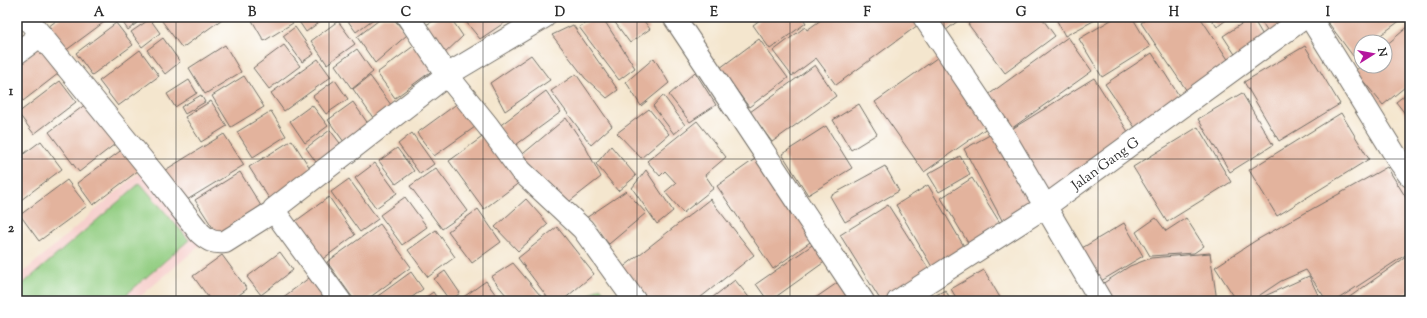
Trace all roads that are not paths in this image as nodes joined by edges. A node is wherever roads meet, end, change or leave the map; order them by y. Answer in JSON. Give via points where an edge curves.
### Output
{"nodes":[{"id":1,"x":26,"y":17,"type":"edge"},
{"id":2,"x":408,"y":17,"type":"edge"},
{"id":3,"x":544,"y":17,"type":"edge"},
{"id":4,"x":674,"y":17,"type":"edge"},
{"id":5,"x":924,"y":17,"type":"edge"},
{"id":6,"x":1305,"y":17,"type":"edge"},
{"id":7,"x":1310,"y":17,"type":"edge"},
{"id":8,"x":41,"y":35,"type":"junction"},
{"id":9,"x":17,"y":52,"type":"edge"},
{"id":10,"x":447,"y":75,"type":"junction"},
{"id":11,"x":1410,"y":176,"type":"edge"},
{"id":12,"x":1046,"y":206,"type":"junction"},
{"id":13,"x":274,"y":211,"type":"junction"},
{"id":14,"x":340,"y":301,"type":"edge"},
{"id":15,"x":635,"y":301,"type":"edge"},
{"id":16,"x":863,"y":301,"type":"edge"},
{"id":17,"x":898,"y":301,"type":"edge"},
{"id":18,"x":1101,"y":301,"type":"edge"}],
"edges":[{"from":1,"to":8,"type":"street"},
{"from":2,"to":10,"type":"street"},
{"from":3,"to":10,"type":"street"},
{"from":4,"to":16,"type":"street"},
{"from":5,"to":12,"type":"street","via":[[1004,136]]},
{"from":6,"to":12,"type":"street","name":"Jalan Gang G"},
{"from":7,"to":11,"type":"street"},
{"from":8,"to":9,"type":"street"},
{"from":8,"to":13,"type":"street","via":[[208,240],[225,242]]},
{"from":10,"to":13,"type":"street","via":[[274,208]]},
{"from":10,"to":15,"type":"street","via":[[521,171],[583,228]]},
{"from":12,"to":17,"type":"street","name":"Jalan Gang G"},
{"from":12,"to":18,"type":"street"},
{"from":13,"to":14,"type":"street"}]}
